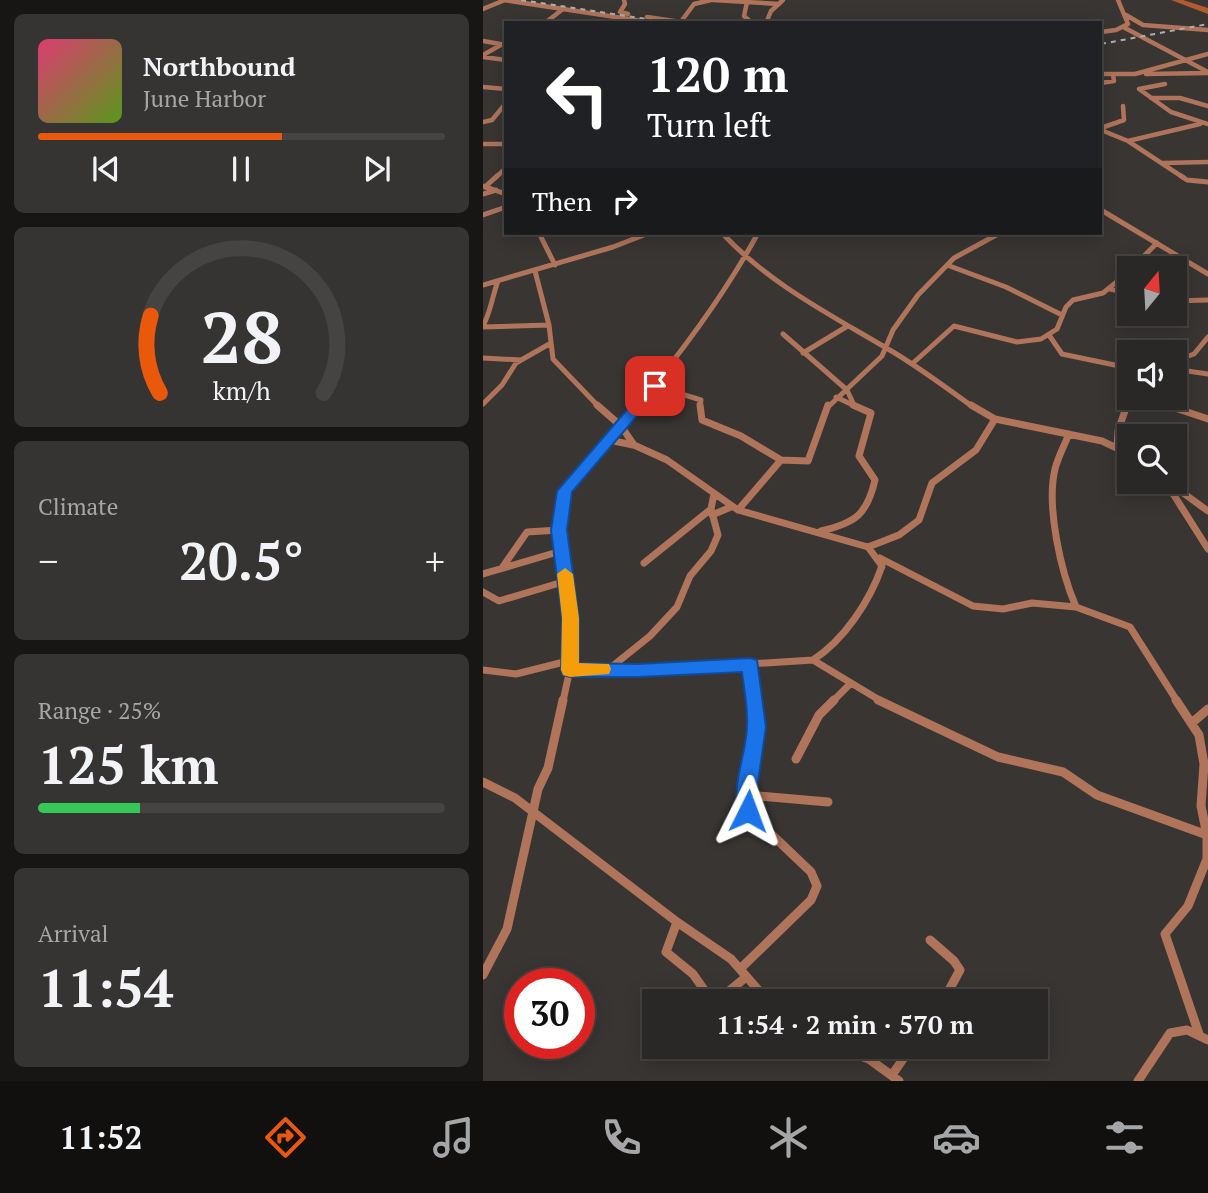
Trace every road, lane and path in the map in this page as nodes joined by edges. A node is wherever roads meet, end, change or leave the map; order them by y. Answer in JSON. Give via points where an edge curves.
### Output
{"nodes":[{"id":1,"x":505,"y":0,"type":"edge"},
{"id":2,"x":624,"y":0,"type":"edge"},
{"id":3,"x":712,"y":0,"type":"edge"},
{"id":4,"x":1118,"y":0,"type":"edge"},
{"id":5,"x":747,"y":2,"type":"junction"},
{"id":6,"x":781,"y":2,"type":"edge"},
{"id":7,"x":483,"y":9,"type":"edge"},
{"id":8,"x":563,"y":9,"type":"junction"},
{"id":9,"x":1126,"y":15,"type":"junction"},
{"id":10,"x":548,"y":21,"type":"edge"},
{"id":11,"x":644,"y":21,"type":"edge"},
{"id":12,"x":673,"y":21,"type":"edge"},
{"id":13,"x":681,"y":21,"type":"edge"},
{"id":14,"x":750,"y":21,"type":"edge"},
{"id":15,"x":767,"y":21,"type":"edge"},
{"id":16,"x":1125,"y":28,"type":"junction"},
{"id":17,"x":1208,"y":30,"type":"edge"},
{"id":18,"x":1102,"y":32,"type":"edge"},
{"id":19,"x":483,"y":41,"type":"edge"},
{"id":20,"x":504,"y":43,"type":"edge"},
{"id":21,"x":1208,"y":54,"type":"edge"},
{"id":22,"x":483,"y":55,"type":"edge"},
{"id":23,"x":504,"y":60,"type":"edge"},
{"id":24,"x":1189,"y":61,"type":"junction"},
{"id":25,"x":1208,"y":73,"type":"edge"},
{"id":26,"x":1102,"y":74,"type":"edge"},
{"id":27,"x":1135,"y":74,"type":"junction"},
{"id":28,"x":1113,"y":75,"type":"junction"},
{"id":29,"x":1102,"y":83,"type":"edge"},
{"id":30,"x":1165,"y":84,"type":"dead end"},
{"id":31,"x":483,"y":87,"type":"edge"},
{"id":32,"x":504,"y":89,"type":"edge"},
{"id":33,"x":1148,"y":98,"type":"junction"},
{"id":34,"x":504,"y":105,"type":"edge"},
{"id":35,"x":1123,"y":106,"type":"dead end"},
{"id":36,"x":1208,"y":106,"type":"edge"},
{"id":37,"x":483,"y":122,"type":"edge"},
{"id":38,"x":1200,"y":124,"type":"junction"},
{"id":39,"x":1208,"y":124,"type":"edge"},
{"id":40,"x":1103,"y":132,"type":"edge"},
{"id":41,"x":1128,"y":141,"type":"junction"},
{"id":42,"x":483,"y":144,"type":"edge"},
{"id":43,"x":504,"y":144,"type":"edge"},
{"id":44,"x":1208,"y":162,"type":"edge"},
{"id":45,"x":1159,"y":163,"type":"junction"},
{"id":46,"x":504,"y":170,"type":"edge"},
{"id":47,"x":1208,"y":182,"type":"edge"},
{"id":48,"x":484,"y":186,"type":"edge"},
{"id":49,"x":496,"y":190,"type":"junction"},
{"id":50,"x":504,"y":193,"type":"edge"},
{"id":51,"x":483,"y":194,"type":"edge"},
{"id":52,"x":504,"y":208,"type":"edge"},
{"id":53,"x":1102,"y":211,"type":"edge"},
{"id":54,"x":483,"y":215,"type":"edge"},
{"id":55,"x":541,"y":235,"type":"edge"},
{"id":56,"x":643,"y":235,"type":"edge"},
{"id":57,"x":724,"y":235,"type":"edge"},
{"id":58,"x":757,"y":235,"type":"edge"},
{"id":59,"x":996,"y":235,"type":"edge"},
{"id":60,"x":1157,"y":243,"type":"junction"},
{"id":61,"x":1144,"y":256,"type":"edge"},
{"id":62,"x":745,"y":258,"type":"junction"},
{"id":63,"x":555,"y":265,"type":"junction"},
{"id":64,"x":947,"y":265,"type":"junction"},
{"id":65,"x":535,"y":271,"type":"junction"},
{"id":66,"x":1208,"y":274,"type":"edge"},
{"id":67,"x":498,"y":281,"type":"junction"},
{"id":68,"x":1117,"y":283,"type":"edge"},
{"id":69,"x":483,"y":285,"type":"edge"},
{"id":70,"x":1110,"y":289,"type":"junction"},
{"id":71,"x":1117,"y":290,"type":"edge"},
{"id":72,"x":1208,"y":300,"type":"edge"},
{"id":73,"x":1187,"y":301,"type":"edge"},
{"id":74,"x":1062,"y":315,"type":"junction"},
{"id":75,"x":549,"y":325,"type":"junction"},
{"id":76,"x":483,"y":326,"type":"edge"},
{"id":77,"x":846,"y":327,"type":"junction"},
{"id":78,"x":783,"y":334,"type":"dead end"},
{"id":79,"x":1049,"y":335,"type":"junction"},
{"id":80,"x":1208,"y":337,"type":"edge"},
{"id":81,"x":551,"y":344,"type":"junction"},
{"id":82,"x":886,"y":348,"type":"junction"},
{"id":83,"x":803,"y":353,"type":"junction"},
{"id":84,"x":1187,"y":356,"type":"edge"},
{"id":85,"x":483,"y":358,"type":"edge"},
{"id":86,"x":521,"y":360,"type":"junction"},
{"id":87,"x":912,"y":364,"type":"junction"},
{"id":88,"x":1117,"y":365,"type":"edge"},
{"id":89,"x":1187,"y":371,"type":"edge"},
{"id":90,"x":1208,"y":374,"type":"edge"},
{"id":91,"x":655,"y":386,"type":"junction"},
{"id":92,"x":847,"y":390,"type":"junction"},
{"id":93,"x":836,"y":397,"type":"junction"},
{"id":94,"x":483,"y":404,"type":"edge"},
{"id":95,"x":854,"y":404,"type":"junction"},
{"id":96,"x":1181,"y":410,"type":"edge"},
{"id":97,"x":995,"y":419,"type":"junction"},
{"id":98,"x":1208,"y":419,"type":"edge"},
{"id":99,"x":621,"y":425,"type":"junction"},
{"id":100,"x":1069,"y":434,"type":"junction"},
{"id":101,"x":609,"y":440,"type":"junction"},
{"id":102,"x":634,"y":445,"type":"junction"},
{"id":103,"x":1117,"y":447,"type":"edge"},
{"id":104,"x":781,"y":460,"type":"junction"},
{"id":105,"x":1174,"y":494,"type":"edge"},
{"id":106,"x":1184,"y":494,"type":"edge"},
{"id":107,"x":714,"y":495,"type":"junction"},
{"id":108,"x":734,"y":508,"type":"junction"},
{"id":109,"x":1208,"y":511,"type":"edge"},
{"id":110,"x":712,"y":512,"type":"junction"},
{"id":111,"x":559,"y":530,"type":"junction"},
{"id":112,"x":817,"y":532,"type":"junction"},
{"id":113,"x":867,"y":547,"type":"junction"},
{"id":114,"x":1208,"y":549,"type":"edge"},
{"id":115,"x":561,"y":551,"type":"junction"},
{"id":116,"x":879,"y":558,"type":"junction"},
{"id":117,"x":644,"y":563,"type":"dead end"},
{"id":118,"x":501,"y":569,"type":"junction"},
{"id":119,"x":483,"y":573,"type":"edge"},
{"id":120,"x":566,"y":581,"type":"junction"},
{"id":121,"x":483,"y":593,"type":"edge"},
{"id":122,"x":1076,"y":607,"type":"junction"},
{"id":123,"x":572,"y":660,"type":"junction"},
{"id":124,"x":813,"y":660,"type":"junction"},
{"id":125,"x":750,"y":664,"type":"junction"},
{"id":126,"x":609,"y":669,"type":"junction"},
{"id":127,"x":483,"y":670,"type":"edge"},
{"id":128,"x":570,"y":670,"type":"junction"},
{"id":129,"x":851,"y":683,"type":"junction"},
{"id":130,"x":1208,"y":709,"type":"edge"},
{"id":131,"x":1193,"y":722,"type":"junction"},
{"id":132,"x":796,"y":759,"type":"dead end"},
{"id":133,"x":483,"y":782,"type":"edge"},
{"id":134,"x":747,"y":795,"type":"junction"},
{"id":135,"x":828,"y":802,"type":"dead end"},
{"id":136,"x":534,"y":813,"type":"junction"},
{"id":137,"x":1207,"y":835,"type":"edge"},
{"id":138,"x":677,"y":922,"type":"junction"},
{"id":139,"x":930,"y":940,"type":"dead end"},
{"id":140,"x":484,"y":971,"type":"edge"},
{"id":141,"x":743,"y":973,"type":"junction"},
{"id":142,"x":704,"y":989,"type":"edge"},
{"id":143,"x":730,"y":989,"type":"edge"},
{"id":144,"x":757,"y":989,"type":"edge"},
{"id":145,"x":951,"y":989,"type":"edge"},
{"id":146,"x":1203,"y":1037,"type":"edge"},
{"id":147,"x":869,"y":1059,"type":"edge"},
{"id":148,"x":905,"y":1059,"type":"edge"},
{"id":149,"x":895,"y":1078,"type":"edge"},
{"id":150,"x":1138,"y":1081,"type":"edge"}],
"edges":[{"from":1,"to":7,"type":"street"},
{"from":1,"to":8,"type":"street"},
{"from":2,"to":12,"type":"street","via":[[620,13]]},
{"from":3,"to":5,"type":"street"},
{"from":3,"to":13,"type":"street","via":[[694,4]]},
{"from":4,"to":9,"type":"street"},
{"from":5,"to":6,"type":"street"},
{"from":5,"to":14,"type":"street","via":[[744,16]]},
{"from":6,"to":15,"type":"street"},
{"from":8,"to":10,"type":"street"},
{"from":8,"to":11,"type":"street"},
{"from":9,"to":16,"type":"street"},
{"from":9,"to":17,"type":"street","via":[[1143,25]]},
{"from":16,"to":18,"type":"street"},
{"from":16,"to":24,"type":"street"},
{"from":19,"to":20,"type":"street"},
{"from":20,"to":22,"type":"street"},
{"from":21,"to":24,"type":"street"},
{"from":22,"to":23,"type":"street"},
{"from":24,"to":25,"type":"street"},
{"from":24,"to":27,"type":"street"},
{"from":25,"to":27,"type":"street"},
{"from":26,"to":28,"type":"street"},
{"from":27,"to":28,"type":"street"},
{"from":28,"to":29,"type":"street","via":[[1114,81]]},
{"from":30,"to":33,"type":"street","via":[[1140,88]]},
{"from":31,"to":32,"type":"street"},
{"from":33,"to":36,"type":"street","via":[[1180,98]]},
{"from":33,"to":38,"type":"street"},
{"from":34,"to":37,"type":"street","via":[[492,120]]},
{"from":35,"to":40,"type":"street","via":[[1124,120]]},
{"from":38,"to":39,"type":"street"},
{"from":38,"to":41,"type":"street"},
{"from":40,"to":41,"type":"street"},
{"from":41,"to":45,"type":"street"},
{"from":42,"to":43,"type":"street"},
{"from":44,"to":45,"type":"street"},
{"from":45,"to":47,"type":"street","via":[[1187,180]]},
{"from":46,"to":48,"type":"street"},
{"from":48,"to":49,"type":"street"},
{"from":49,"to":50,"type":"street"},
{"from":49,"to":51,"type":"street"},
{"from":52,"to":54,"type":"street"},
{"from":53,"to":60,"type":"street"},
{"from":55,"to":63,"type":"street"},
{"from":56,"to":63,"type":"street"},
{"from":57,"to":62,"type":"street"},
{"from":58,"to":62,"type":"street"},
{"from":59,"to":64,"type":"street"},
{"from":60,"to":61,"type":"street"},
{"from":60,"to":66,"type":"street"},
{"from":62,"to":77,"type":"street"},
{"from":62,"to":91,"type":"street"},
{"from":63,"to":65,"type":"street"},
{"from":64,"to":74,"type":"street","via":[[998,281]]},
{"from":64,"to":82,"type":"street","via":[[898,322]]},
{"from":65,"to":67,"type":"street"},
{"from":65,"to":75,"type":"street"},
{"from":67,"to":69,"type":"street"},
{"from":67,"to":76,"type":"street"},
{"from":68,"to":70,"type":"street"},
{"from":70,"to":71,"type":"street"},
{"from":70,"to":74,"type":"street","via":[[1074,299]]},
{"from":72,"to":73,"type":"street"},
{"from":74,"to":79,"type":"street","via":[[1059,327]]},
{"from":75,"to":76,"type":"street"},
{"from":75,"to":81,"type":"street"},
{"from":77,"to":82,"type":"street"},
{"from":77,"to":83,"type":"street"},
{"from":78,"to":83,"type":"street"},
{"from":79,"to":87,"type":"street","via":[[1006,341],[954,326]]},
{"from":79,"to":88,"type":"street","via":[[1062,354]]},
{"from":80,"to":84,"type":"street"},
{"from":81,"to":86,"type":"street"},
{"from":81,"to":99,"type":"street","via":[[553,359]]},
{"from":82,"to":87,"type":"street"},
{"from":82,"to":92,"type":"street"},
{"from":83,"to":92,"type":"street"},
{"from":85,"to":86,"type":"street"},
{"from":86,"to":94,"type":"street"},
{"from":87,"to":97,"type":"street"},
{"from":89,"to":90,"type":"street"},
{"from":91,"to":99,"type":"street"},
{"from":91,"to":104,"type":"street","via":[[701,400],[702,420]]},
{"from":92,"to":93,"type":"street"},
{"from":92,"to":95,"type":"street"},
{"from":93,"to":95,"type":"street"},
{"from":93,"to":104,"type":"street","via":[[827,406],[808,461]]},
{"from":95,"to":112,"type":"street","via":[[871,414],[859,456],[875,480],[870,505],[845,524]]},
{"from":96,"to":98,"type":"street"},
{"from":97,"to":100,"type":"street"},
{"from":97,"to":113,"type":"street","via":[[984,445],[929,486],[918,519],[893,537]]},
{"from":99,"to":101,"type":"street"},
{"from":99,"to":102,"type":"street"},
{"from":100,"to":103,"type":"street"},
{"from":100,"to":122,"type":"street","via":[[1053,488],[1065,575]]},
{"from":101,"to":102,"type":"street"},
{"from":101,"to":111,"type":"street","via":[[565,491]]},
{"from":102,"to":107,"type":"street","via":[[667,460]]},
{"from":104,"to":108,"type":"street"},
{"from":105,"to":114,"type":"street"},
{"from":106,"to":109,"type":"street"},
{"from":107,"to":108,"type":"street"},
{"from":107,"to":110,"type":"street"},
{"from":108,"to":110,"type":"street"},
{"from":108,"to":112,"type":"street"},
{"from":110,"to":117,"type":"street"},
{"from":110,"to":126,"type":"street","via":[[718,529],[715,542],[690,576],[682,599],[650,636]]},
{"from":111,"to":115,"type":"street"},
{"from":111,"to":118,"type":"street","via":[[527,532]]},
{"from":112,"to":113,"type":"street"},
{"from":113,"to":116,"type":"street"},
{"from":115,"to":118,"type":"street"},
{"from":115,"to":120,"type":"street"},
{"from":116,"to":122,"type":"street","via":[[973,606],[1003,609],[1032,603]]},
{"from":116,"to":124,"type":"street","via":[[882,569],[872,588],[827,651]]},
{"from":118,"to":119,"type":"street"},
{"from":120,"to":121,"type":"street","via":[[499,601]]},
{"from":120,"to":123,"type":"street"},
{"from":122,"to":131,"type":"street","via":[[1130,627]]},
{"from":123,"to":127,"type":"street","via":[[512,676]]},
{"from":123,"to":128,"type":"street"},
{"from":124,"to":125,"type":"street"},
{"from":124,"to":129,"type":"street"},
{"from":125,"to":126,"type":"street"},
{"from":125,"to":134,"type":"street","via":[[757,727]]},
{"from":126,"to":128,"type":"street"},
{"from":128,"to":136,"type":"street"},
{"from":129,"to":132,"type":"street","via":[[819,715]]},
{"from":129,"to":137,"type":"street","via":[[967,744],[998,757],[1063,772],[1097,795]]},
{"from":130,"to":131,"type":"street"},
{"from":131,"to":137,"type":"street","via":[[1205,764],[1201,806]]},
{"from":133,"to":136,"type":"street"},
{"from":134,"to":135,"type":"street"},
{"from":134,"to":141,"type":"street","via":[[750,815],[804,864],[817,886],[811,900]]},
{"from":136,"to":138,"type":"street"},
{"from":136,"to":140,"type":"street","via":[[507,929]]},
{"from":137,"to":146,"type":"street","via":[[1205,867],[1188,906],[1165,934]]},
{"from":138,"to":141,"type":"street","via":[[717,948]]},
{"from":138,"to":142,"type":"street","via":[[666,952]]},
{"from":139,"to":145,"type":"street","via":[[956,961],[960,970]]},
{"from":141,"to":143,"type":"street"},
{"from":141,"to":144,"type":"street"},
{"from":146,"to":150,"type":"street","via":[[1179,1030],[1170,1033]]},
{"from":147,"to":149,"type":"street"},
{"from":148,"to":149,"type":"street"}]}
